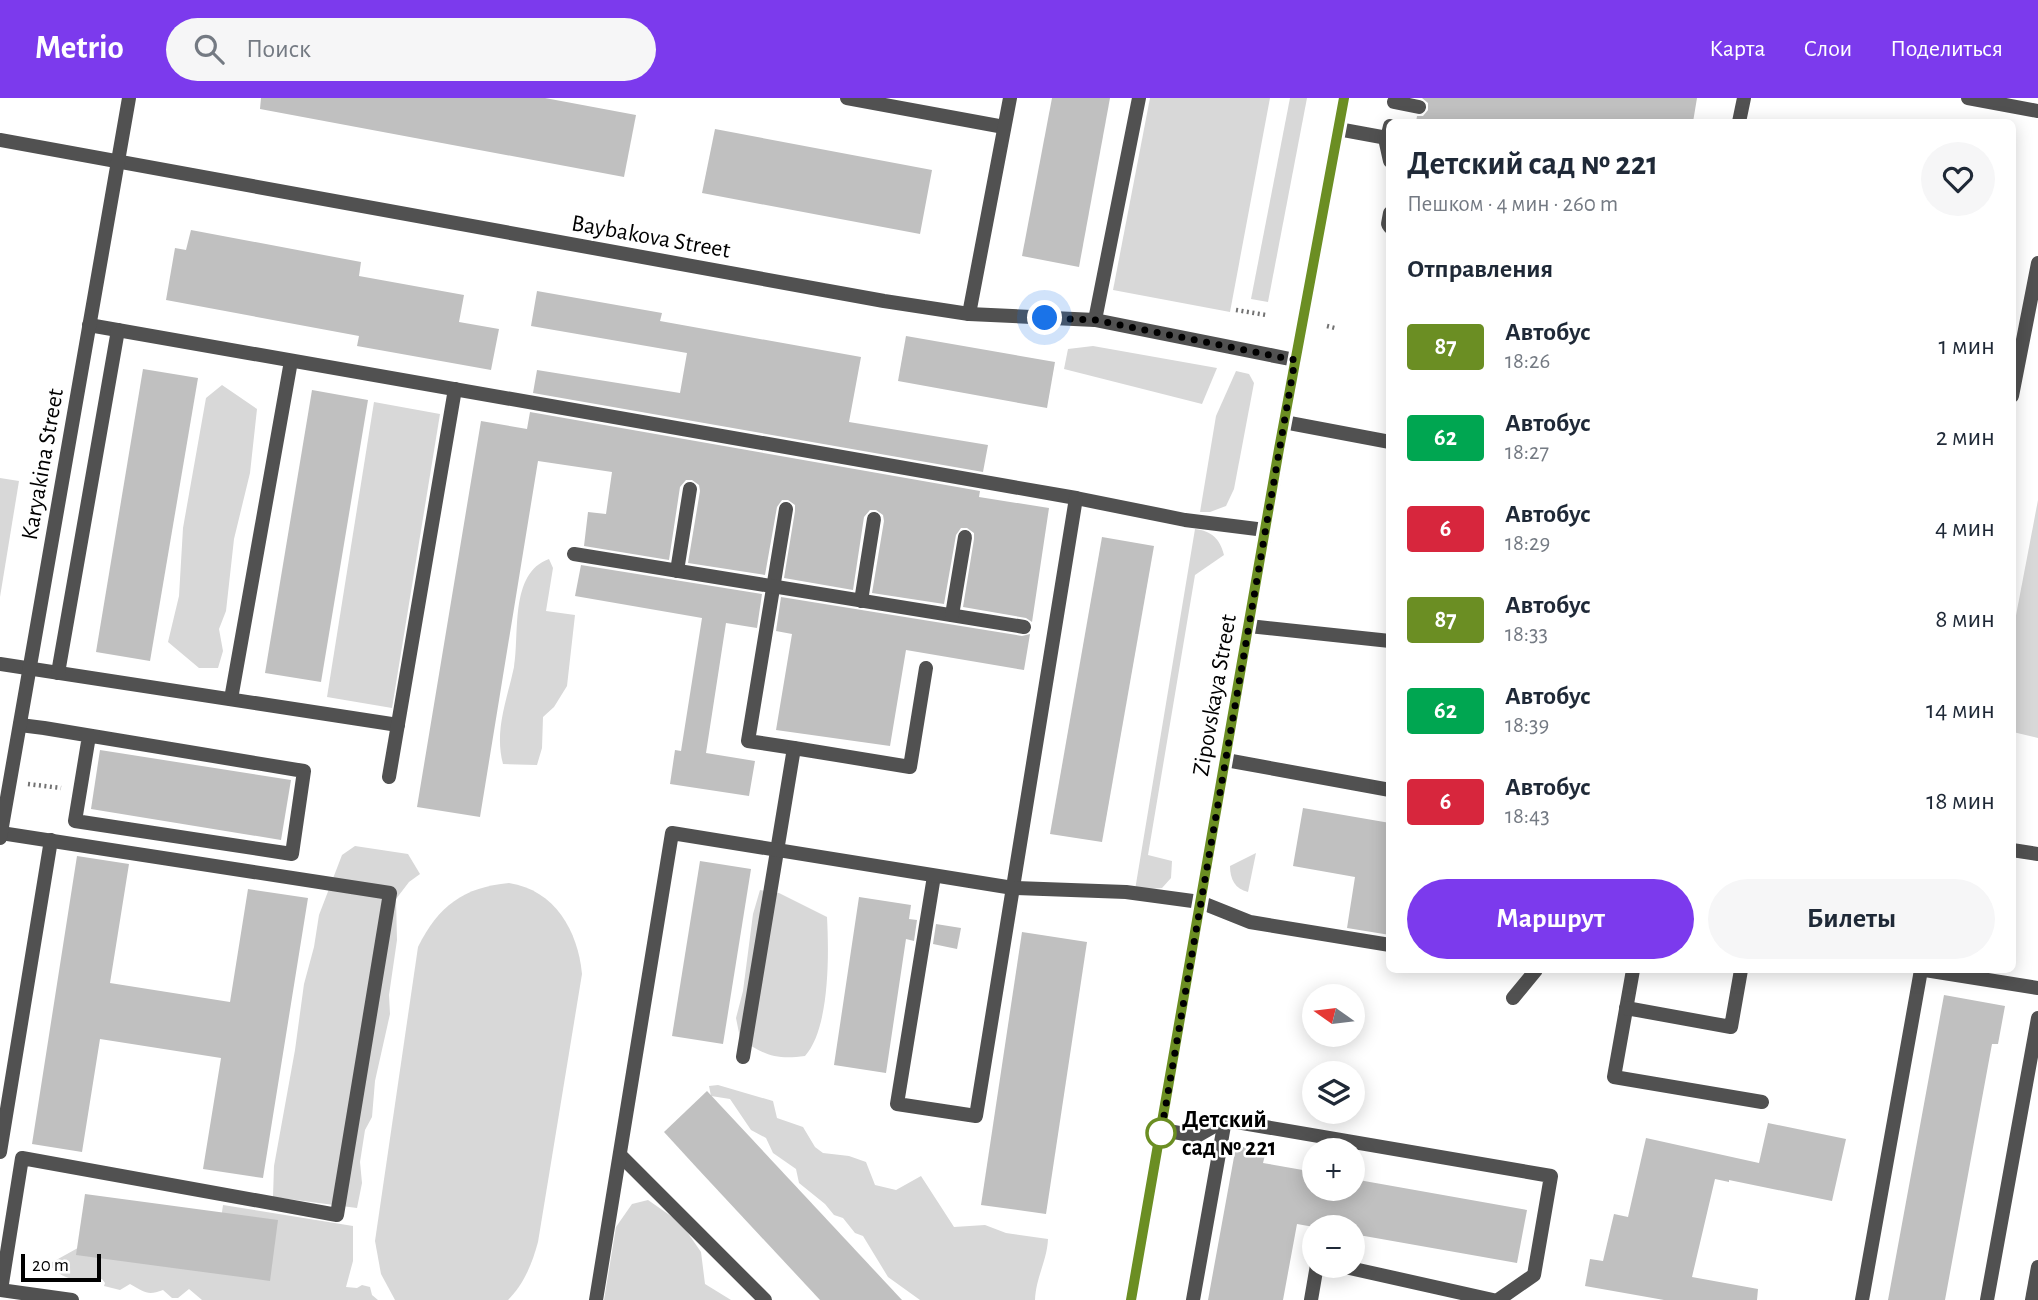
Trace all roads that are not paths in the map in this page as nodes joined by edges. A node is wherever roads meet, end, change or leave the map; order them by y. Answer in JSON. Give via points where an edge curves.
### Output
{"nodes":[{"id":1,"x":129,"y":98,"type":"edge"},
{"id":2,"x":847,"y":98,"type":"edge"},
{"id":3,"x":1010,"y":98,"type":"edge"},
{"id":4,"x":1139,"y":98,"type":"edge"},
{"id":5,"x":1344,"y":98,"type":"edge"},
{"id":6,"x":1744,"y":98,"type":"edge"},
{"id":7,"x":1968,"y":98,"type":"edge"},
{"id":8,"x":1394,"y":100,"type":"edge"},
{"id":9,"x":1419,"y":107,"type":"dead end"},
{"id":10,"x":2038,"y":111,"type":"edge"},
{"id":11,"x":1391,"y":119,"type":"edge"},
{"id":12,"x":1740,"y":119,"type":"edge"},
{"id":13,"x":1004,"y":127,"type":"junction"},
{"id":14,"x":1338,"y":129,"type":"junction"},
{"id":15,"x":1386,"y":135,"type":"edge"},
{"id":16,"x":0,"y":141,"type":"edge"},
{"id":17,"x":117,"y":162,"type":"junction"},
{"id":18,"x":2038,"y":263,"type":"edge"},
{"id":19,"x":969,"y":314,"type":"junction"},
{"id":20,"x":1095,"y":320,"type":"junction"},
{"id":21,"x":89,"y":325,"type":"junction"},
{"id":22,"x":118,"y":330,"type":"junction"},
{"id":23,"x":291,"y":360,"type":"junction"},
{"id":24,"x":1295,"y":360,"type":"junction"},
{"id":25,"x":2016,"y":376,"type":"edge"},
{"id":26,"x":455,"y":389,"type":"junction"},
{"id":27,"x":1284,"y":422,"type":"junction"},
{"id":28,"x":1386,"y":441,"type":"edge"},
{"id":29,"x":690,"y":489,"type":"dead end"},
{"id":30,"x":1076,"y":498,"type":"junction"},
{"id":31,"x":786,"y":509,"type":"dead end"},
{"id":32,"x":874,"y":519,"type":"dead end"},
{"id":33,"x":1265,"y":530,"type":"junction"},
{"id":34,"x":965,"y":537,"type":"dead end"},
{"id":35,"x":574,"y":554,"type":"dead end"},
{"id":36,"x":677,"y":571,"type":"junction"},
{"id":37,"x":774,"y":586,"type":"junction"},
{"id":38,"x":861,"y":601,"type":"junction"},
{"id":39,"x":952,"y":615,"type":"junction"},
{"id":40,"x":1249,"y":626,"type":"junction"},
{"id":41,"x":1024,"y":627,"type":"dead end"},
{"id":42,"x":1386,"y":641,"type":"edge"},
{"id":43,"x":0,"y":664,"type":"edge"},
{"id":44,"x":30,"y":668,"type":"junction"},
{"id":45,"x":926,"y":668,"type":"dead end"},
{"id":46,"x":58,"y":673,"type":"junction"},
{"id":47,"x":231,"y":699,"type":"junction"},
{"id":48,"x":20,"y":725,"type":"junction"},
{"id":49,"x":398,"y":725,"type":"junction"},
{"id":50,"x":89,"y":736,"type":"junction"},
{"id":51,"x":794,"y":748,"type":"junction"},
{"id":52,"x":1226,"y":760,"type":"junction"},
{"id":53,"x":389,"y":777,"type":"dead end"},
{"id":54,"x":1386,"y":789,"type":"edge"},
{"id":55,"x":1,"y":836,"type":"edge"},
{"id":56,"x":51,"y":840,"type":"junction"},
{"id":57,"x":777,"y":850,"type":"junction"},
{"id":58,"x":2016,"y":851,"type":"edge"},
{"id":59,"x":2038,"y":854,"type":"edge"},
{"id":60,"x":934,"y":876,"type":"junction"},
{"id":61,"x":1013,"y":888,"type":"junction"},
{"id":62,"x":1200,"y":902,"type":"junction"},
{"id":63,"x":1386,"y":944,"type":"edge"},
{"id":64,"x":1534,"y":973,"type":"edge"},
{"id":65,"x":1632,"y":973,"type":"edge"},
{"id":66,"x":1740,"y":973,"type":"edge"},
{"id":67,"x":1922,"y":973,"type":"edge"},
{"id":68,"x":1942,"y":973,"type":"edge"},
{"id":69,"x":2038,"y":988,"type":"edge"},
{"id":70,"x":1513,"y":998,"type":"dead end"},
{"id":71,"x":1626,"y":1008,"type":"junction"},
{"id":72,"x":2038,"y":1018,"type":"edge"},
{"id":73,"x":743,"y":1057,"type":"dead end"},
{"id":74,"x":1762,"y":1102,"type":"dead end"},
{"id":75,"x":1224,"y":1119,"type":"junction"},
{"id":76,"x":1162,"y":1130,"type":"junction"},
{"id":77,"x":0,"y":1153,"type":"edge"},
{"id":78,"x":620,"y":1155,"type":"junction"},
{"id":79,"x":22,"y":1158,"type":"junction"},
{"id":80,"x":2038,"y":1267,"type":"edge"},
{"id":81,"x":1365,"y":1271,"type":"edge"},
{"id":82,"x":1315,"y":1278,"type":"edge"},
{"id":83,"x":0,"y":1290,"type":"edge"},
{"id":84,"x":72,"y":1300,"type":"edge"},
{"id":85,"x":596,"y":1300,"type":"edge"},
{"id":86,"x":765,"y":1300,"type":"edge"},
{"id":87,"x":1131,"y":1300,"type":"edge"},
{"id":88,"x":1193,"y":1300,"type":"edge"},
{"id":89,"x":1311,"y":1300,"type":"edge"},
{"id":90,"x":1496,"y":1300,"type":"edge"},
{"id":91,"x":1862,"y":1300,"type":"edge"},
{"id":92,"x":1987,"y":1300,"type":"edge"},
{"id":93,"x":2032,"y":1300,"type":"edge"}],
"edges":[{"from":1,"to":17,"type":"street","name":"Karyakina Street"},
{"from":2,"to":13,"type":"street"},
{"from":3,"to":13,"type":"street"},
{"from":4,"to":20,"type":"street"},
{"from":5,"to":14,"type":"street","name":"Zipovskaya Street"},
{"from":6,"to":12,"type":"street"},
{"from":7,"to":10,"type":"street"},
{"from":8,"to":9,"type":"street"},
{"from":8,"to":11,"type":"street"},
{"from":13,"to":19,"type":"street"},
{"from":14,"to":15,"type":"street"},
{"from":14,"to":24,"type":"street","name":"Zipovskaya Street"},
{"from":16,"to":17,"type":"street","name":"Baybakova Street"},
{"from":17,"to":19,"type":"street","name":"Baybakova Street"},
{"from":17,"to":21,"type":"street","name":"Karyakina Street"},
{"from":18,"to":25,"type":"street"},
{"from":19,"to":20,"type":"street","name":"Baybakova Street"},
{"from":20,"to":24,"type":"street","name":"Baybakova Street"},
{"from":21,"to":22,"type":"street"},
{"from":21,"to":44,"type":"street","name":"Karyakina Street"},
{"from":22,"to":23,"type":"street"},
{"from":22,"to":46,"type":"street"},
{"from":23,"to":26,"type":"street"},
{"from":23,"to":47,"type":"street"},
{"from":24,"to":27,"type":"street","name":"Zipovskaya Street"},
{"from":26,"to":30,"type":"street"},
{"from":26,"to":49,"type":"street"},
{"from":27,"to":28,"type":"street"},
{"from":27,"to":33,"type":"street","name":"Zipovskaya Street"},
{"from":29,"to":36,"type":"street"},
{"from":30,"to":33,"type":"street"},
{"from":30,"to":61,"type":"street"},
{"from":31,"to":37,"type":"street"},
{"from":32,"to":38,"type":"street"},
{"from":33,"to":40,"type":"street","name":"Zipovskaya Street"},
{"from":34,"to":39,"type":"street"},
{"from":35,"to":36,"type":"street"},
{"from":36,"to":37,"type":"street"},
{"from":37,"to":38,"type":"street"},
{"from":37,"to":51,"type":"street","via":[[748,741]]},
{"from":38,"to":39,"type":"street"},
{"from":39,"to":41,"type":"street"},
{"from":40,"to":42,"type":"street"},
{"from":40,"to":52,"type":"street","name":"Zipovskaya Street"},
{"from":43,"to":44,"type":"street"},
{"from":44,"to":46,"type":"street"},
{"from":44,"to":48,"type":"street","name":"Karyakina Street"},
{"from":45,"to":51,"type":"street","via":[[911,767]]},
{"from":46,"to":47,"type":"street"},
{"from":47,"to":49,"type":"street"},
{"from":48,"to":50,"type":"street"},
{"from":48,"to":55,"type":"street","name":"Karyakina Street"},
{"from":49,"to":53,"type":"street"},
{"from":50,"to":50,"type":"street","via":[[304,771],[292,854],[75,821]]},
{"from":51,"to":57,"type":"street"},
{"from":52,"to":54,"type":"street"},
{"from":52,"to":62,"type":"street","name":"Zipovskaya Street"},
{"from":55,"to":56,"type":"street"},
{"from":56,"to":77,"type":"street"},
{"from":56,"to":79,"type":"street","via":[[390,893],[337,1215]]},
{"from":57,"to":60,"type":"street"},
{"from":57,"to":73,"type":"street"},
{"from":57,"to":78,"type":"street","via":[[672,833]]},
{"from":58,"to":59,"type":"street"},
{"from":60,"to":61,"type":"street"},
{"from":60,"to":61,"type":"street","via":[[897,1104],[976,1116]]},
{"from":61,"to":62,"type":"street","via":[[1126,892]]},
{"from":62,"to":63,"type":"street","via":[[1250,922]]},
{"from":62,"to":76,"type":"street","name":"Zipovskaya Street"},
{"from":64,"to":70,"type":"street"},
{"from":65,"to":71,"type":"street"},
{"from":66,"to":71,"type":"street","via":[[1731,1027]]},
{"from":67,"to":91,"type":"street"},
{"from":68,"to":69,"type":"street"},
{"from":71,"to":74,"type":"street","via":[[1614,1077]]},
{"from":72,"to":92,"type":"street"},
{"from":75,"to":76,"type":"street","via":[[1198,1136]]},
{"from":75,"to":88,"type":"street"},
{"from":75,"to":90,"type":"street","via":[[1551,1176],[1534,1275]]},
{"from":76,"to":87,"type":"street","name":"Zipovskaya Street"},
{"from":77,"to":79,"type":"street"},
{"from":78,"to":85,"type":"street"},
{"from":78,"to":86,"type":"street"},
{"from":79,"to":83,"type":"street"},
{"from":80,"to":93,"type":"street"},
{"from":81,"to":90,"type":"street"},
{"from":82,"to":89,"type":"street"},
{"from":83,"to":84,"type":"street"}]}
